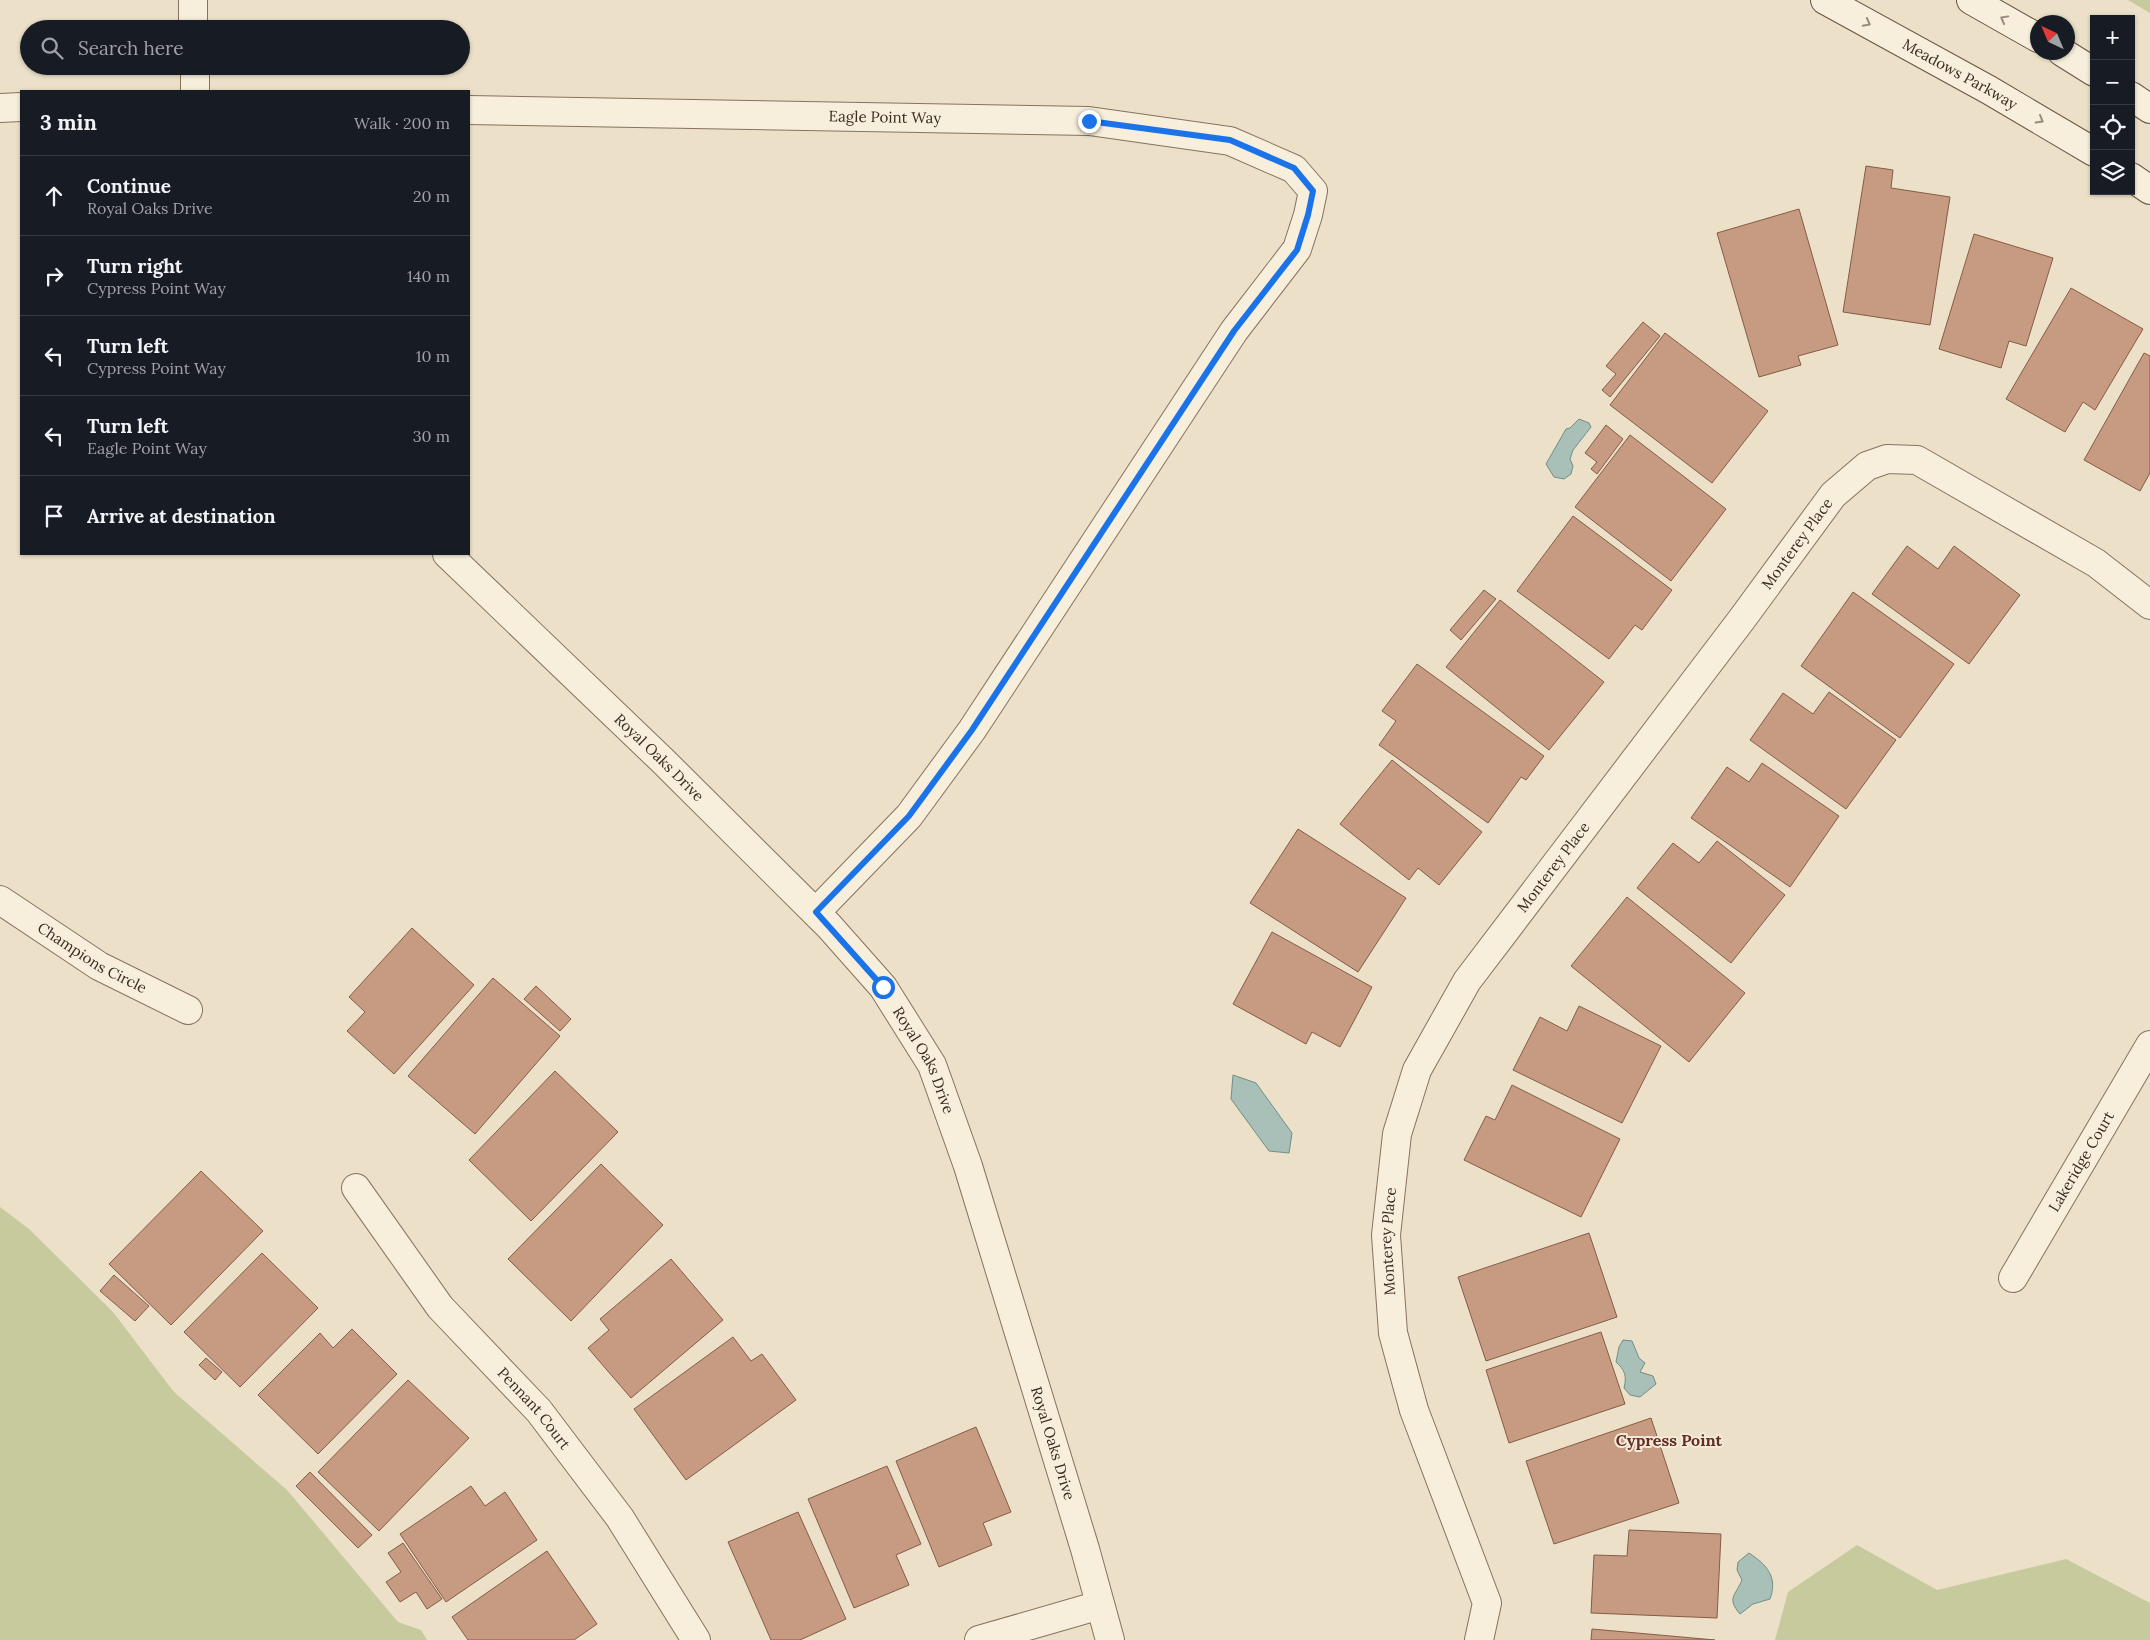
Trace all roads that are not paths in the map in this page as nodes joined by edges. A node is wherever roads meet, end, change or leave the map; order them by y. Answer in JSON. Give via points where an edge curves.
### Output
{"nodes":[{"id":1,"x":193,"y":0,"type":"edge"},
{"id":2,"x":1825,"y":0,"type":"edge"},
{"id":3,"x":1971,"y":0,"type":"edge"},
{"id":4,"x":193,"y":20,"type":"edge"},
{"id":5,"x":2030,"y":33,"type":"edge"},
{"id":6,"x":2075,"y":60,"type":"edge"},
{"id":7,"x":2090,"y":70,"type":"edge"},
{"id":8,"x":194,"y":75,"type":"edge"},
{"id":9,"x":195,"y":90,"type":"edge"},
{"id":10,"x":2135,"y":99,"type":"edge"},
{"id":11,"x":20,"y":107,"type":"edge"},
{"id":12,"x":0,"y":108,"type":"edge"},
{"id":13,"x":2150,"y":109,"type":"edge"},
{"id":14,"x":470,"y":110,"type":"edge"},
{"id":15,"x":2091,"y":150,"type":"edge"},
{"id":16,"x":2135,"y":180,"type":"edge"},
{"id":17,"x":2150,"y":190,"type":"edge"},
{"id":18,"x":447,"y":555,"type":"edge"},
{"id":19,"x":2150,"y":605,"type":"edge"},
{"id":20,"x":0,"y":900,"type":"edge"},
{"id":21,"x":816,"y":912,"type":"junction"},
{"id":22,"x":188,"y":1010,"type":"dead end"},
{"id":23,"x":2150,"y":1045,"type":"edge"},
{"id":24,"x":356,"y":1188,"type":"dead end"},
{"id":25,"x":2013,"y":1278,"type":"dead end"},
{"id":26,"x":1100,"y":1605,"type":"junction"},
{"id":27,"x":696,"y":1640,"type":"edge"},
{"id":28,"x":980,"y":1640,"type":"edge"},
{"id":29,"x":1110,"y":1640,"type":"edge"},
{"id":30,"x":1479,"y":1640,"type":"edge"}],
"edges":[{"from":1,"to":4,"type":"street"},
{"from":2,"to":15,"type":"street","name":"Meadows Parkway","one_way":true},
{"from":5,"to":3,"type":"street","one_way":true},
{"from":6,"to":7,"type":"street"},
{"from":8,"to":9,"type":"street"},
{"from":10,"to":13,"type":"street"},
{"from":11,"to":12,"type":"street"},
{"from":14,"to":21,"type":"street","name":"Eagle Point Way","via":[[1089,121],[1230,140],[1294,168],[1313,191],[1297,250],[1234,331],[972,730],[909,816]]},
{"from":16,"to":17,"type":"street"},
{"from":18,"to":21,"type":"street","name":"Royal Oaks Drive"},
{"from":19,"to":30,"type":"street","name":"Monterey Place","via":[[2096,563],[1917,460],[1887,459],[1867,466],[1834,495],[1467,981],[1414,1079],[1396,1134],[1386,1235],[1393,1333],[1414,1410],[1487,1603]]},
{"from":20,"to":22,"type":"street","name":"Champions Circle","via":[[99,966]]},
{"from":21,"to":26,"type":"street","name":"Royal Oaks Drive","via":[[883,987],[932,1065],[968,1166]]},
{"from":23,"to":25,"type":"street","name":"Lakeridge Court"},
{"from":24,"to":27,"type":"street","name":"Pennant Court","via":[[440,1307],[539,1411],[620,1518]]},
{"from":26,"to":28,"type":"street"},
{"from":26,"to":29,"type":"street","name":"Royal Oaks Drive"}]}
